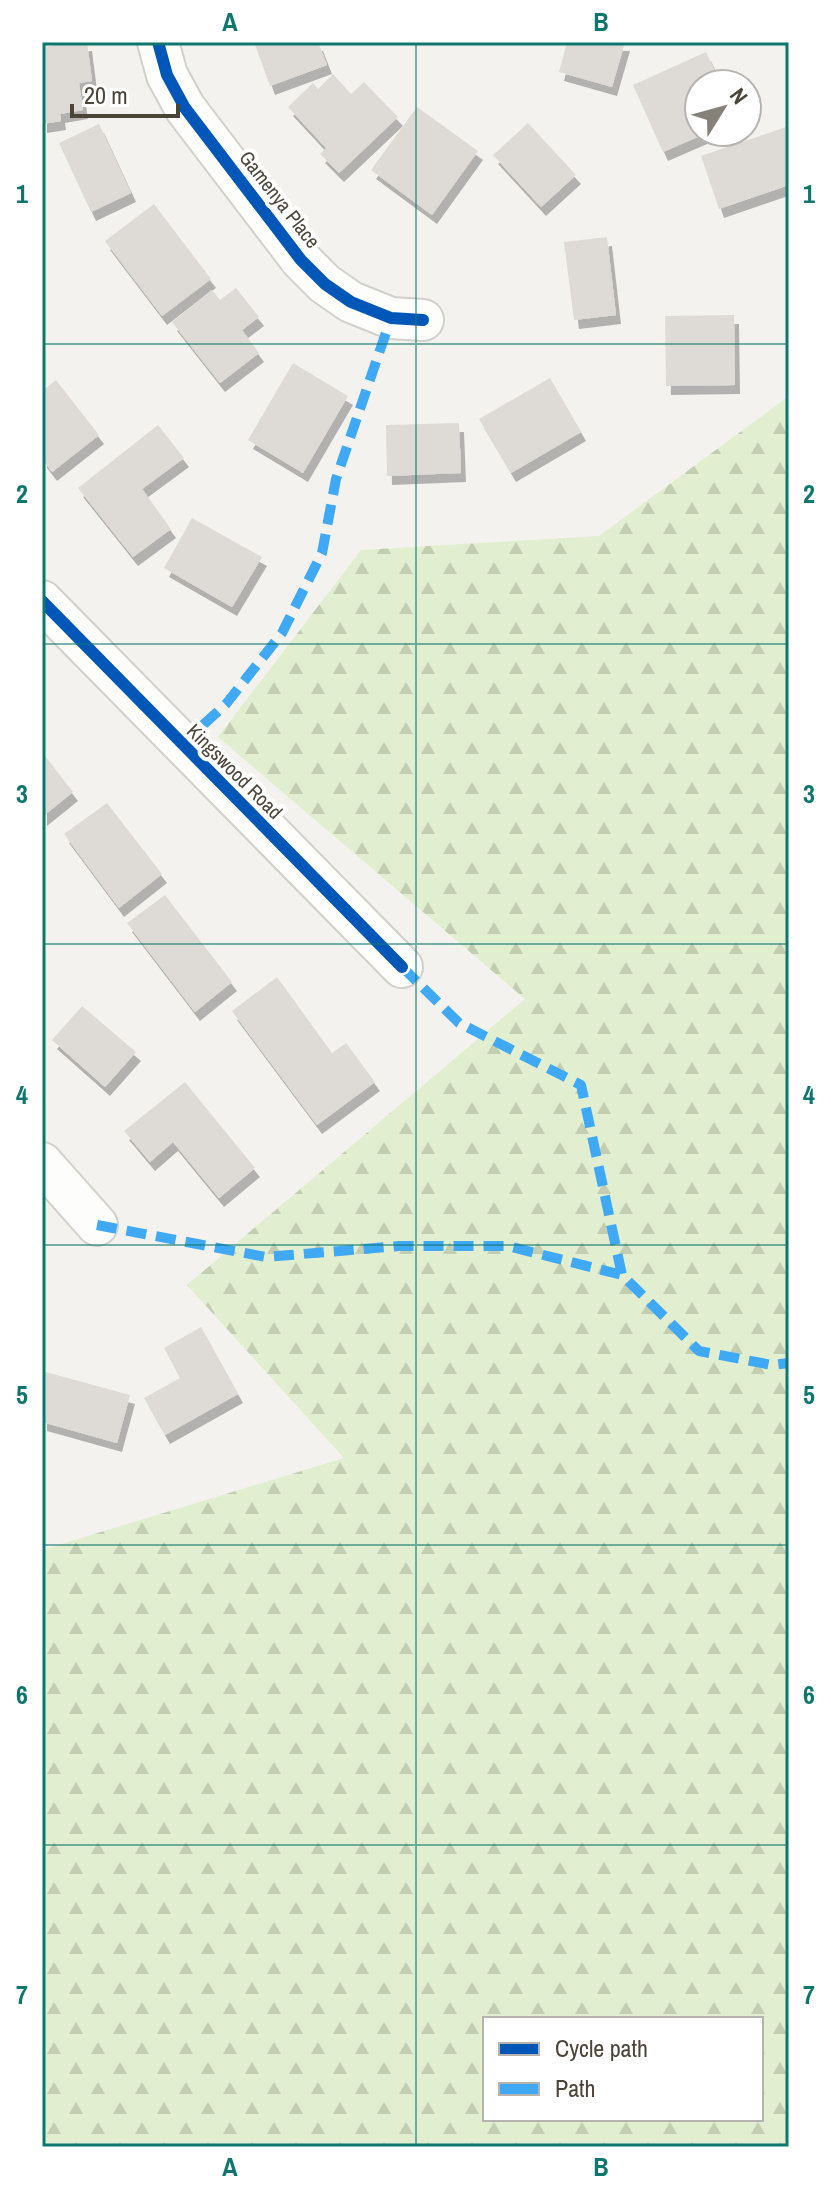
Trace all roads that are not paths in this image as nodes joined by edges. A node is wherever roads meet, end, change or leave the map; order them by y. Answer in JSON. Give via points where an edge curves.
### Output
{"nodes":[{"id":1,"x":158,"y":42,"type":"edge"},
{"id":2,"x":423,"y":320,"type":"dead end"},
{"id":3,"x":42,"y":601,"type":"edge"},
{"id":4,"x":402,"y":967,"type":"dead end"},
{"id":5,"x":42,"y":1163,"type":"edge"},
{"id":6,"x":97,"y":1225,"type":"dead end"}],
"edges":[{"from":1,"to":2,"type":"street","name":"Gamenya Place","via":[[167,75],[185,108],[301,260],[351,302],[391,318]]},
{"from":3,"to":4,"type":"street","name":"Kingswood Road"},
{"from":5,"to":6,"type":"street"}]}
